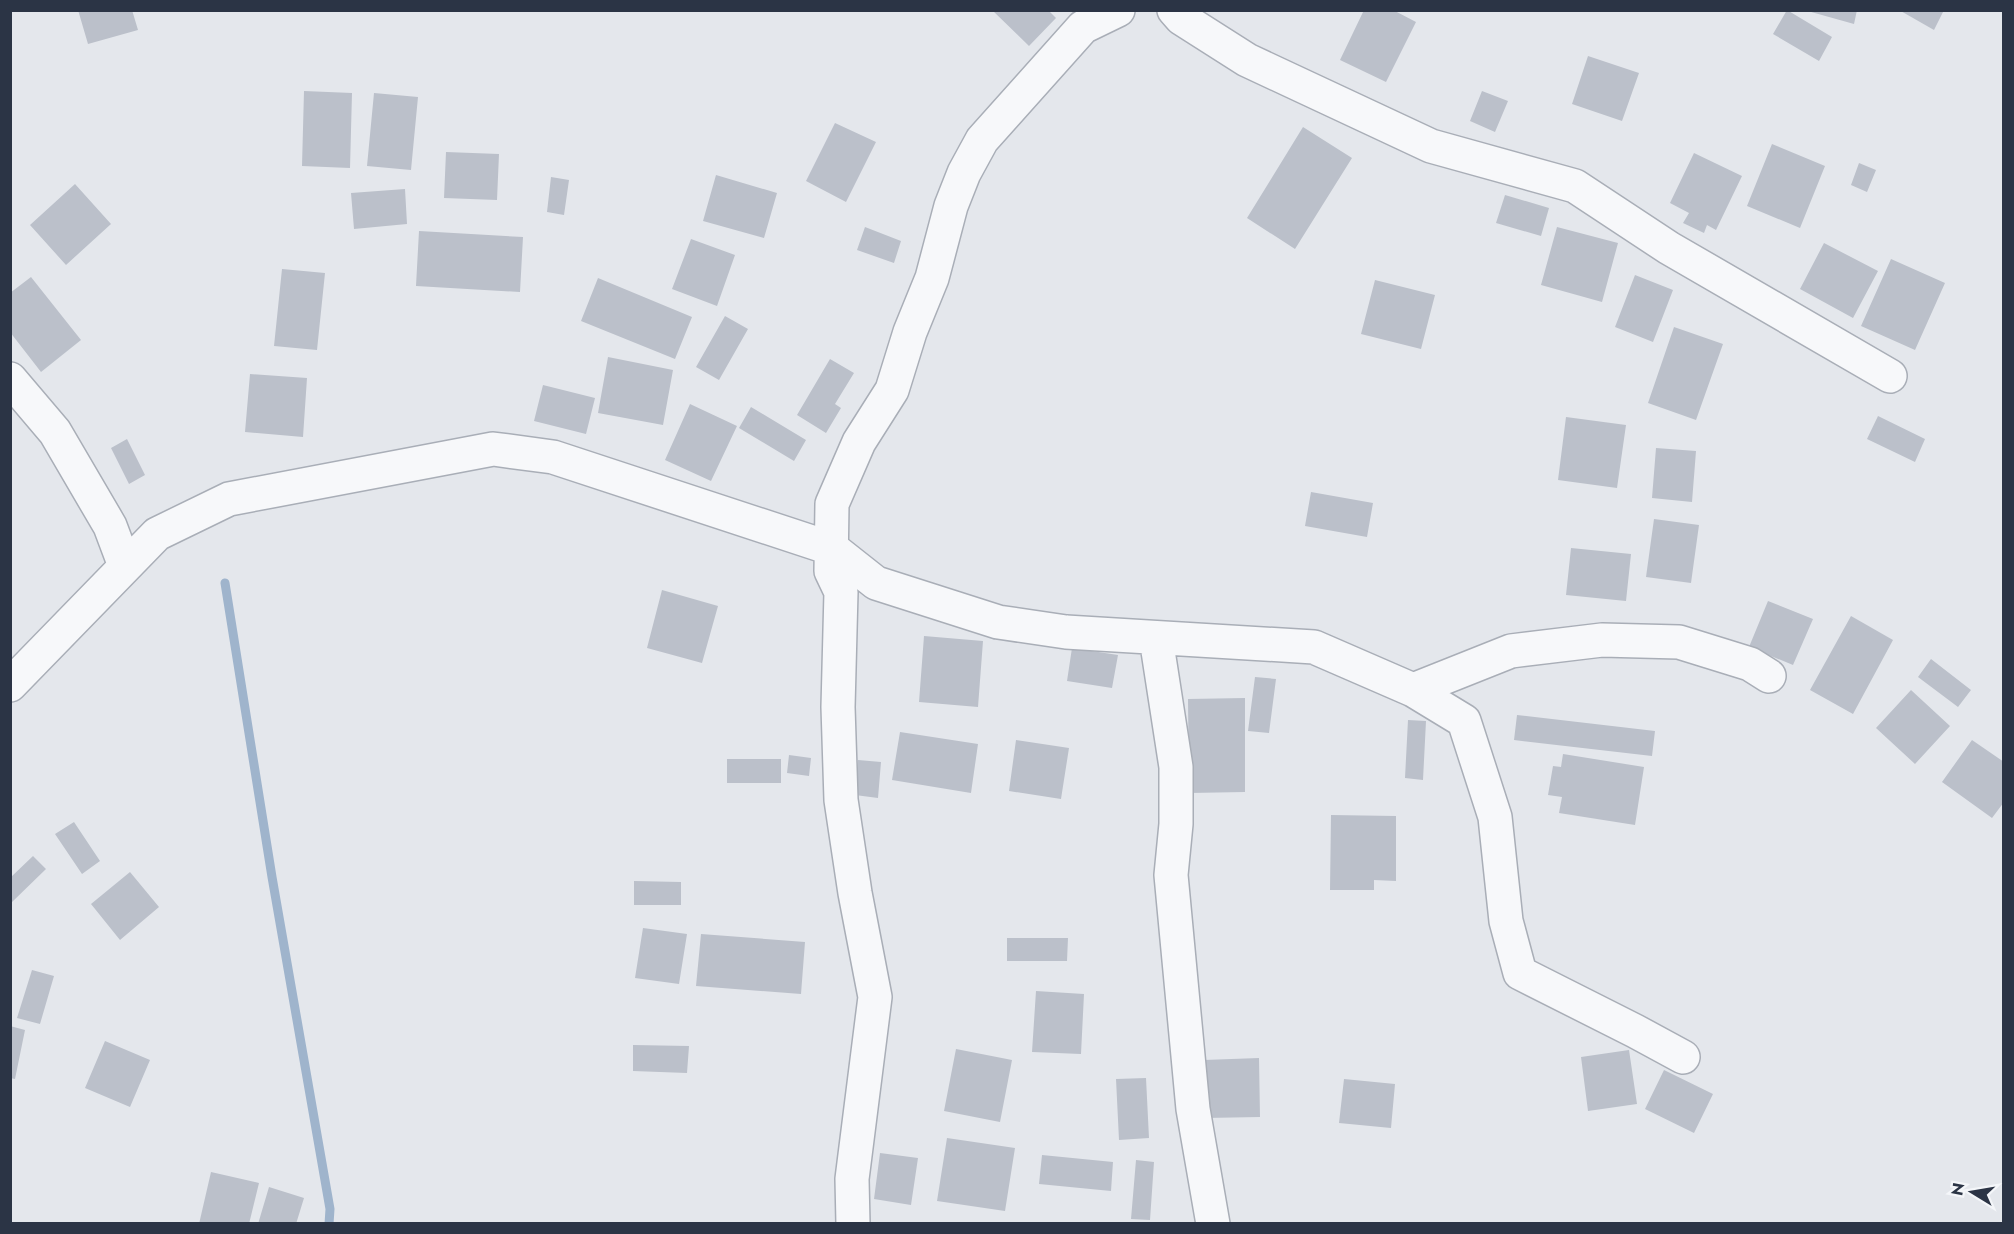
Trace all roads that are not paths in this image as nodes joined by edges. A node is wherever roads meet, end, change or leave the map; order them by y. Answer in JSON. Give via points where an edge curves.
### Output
{"nodes":[{"id":1,"x":1118,"y":10,"type":"edge"},
{"id":2,"x":1174,"y":10,"type":"edge"},
{"id":3,"x":1890,"y":376,"type":"dead end"},
{"id":4,"x":10,"y":379,"type":"edge"},
{"id":5,"x":832,"y":549,"type":"junction"},
{"id":6,"x":125,"y":566,"type":"junction"},
{"id":7,"x":1156,"y":638,"type":"junction"},
{"id":8,"x":1769,"y":676,"type":"dead end"},
{"id":9,"x":10,"y":685,"type":"edge"},
{"id":10,"x":1413,"y":690,"type":"junction"},
{"id":11,"x":1683,"y":1058,"type":"dead end"},
{"id":12,"x":853,"y":1224,"type":"edge"},
{"id":13,"x":1212,"y":1224,"type":"edge"}],
"edges":[{"from":1,"to":5,"type":"street","via":[[1083,27],[982,140],[969,164],[951,206],[932,278],[892,390],[859,442],[832,504]]},
{"from":2,"to":3,"type":"street","via":[[1180,18],[1247,60],[1431,146],[1575,186],[1669,248]]},
{"from":4,"to":6,"type":"street","via":[[55,432],[110,526]]},
{"from":5,"to":6,"type":"street","via":[[553,457],[493,449],[229,499],[157,534]]},
{"from":5,"to":7,"type":"street","via":[[876,583],[998,622],[1066,632]]},
{"from":5,"to":12,"type":"street","via":[[831,571],[842,592],[838,707],[841,800],[875,997],[852,1179]]},
{"from":6,"to":9,"type":"street"},
{"from":7,"to":10,"type":"street","via":[[1314,647]]},
{"from":7,"to":13,"type":"street","via":[[1176,767],[1171,875],[1191,1087]]},
{"from":8,"to":10,"type":"street","via":[[1750,664],[1679,642],[1602,640],[1511,651]]},
{"from":10,"to":11,"type":"street","via":[[1464,721],[1495,817],[1506,921],[1520,973]]}]}
